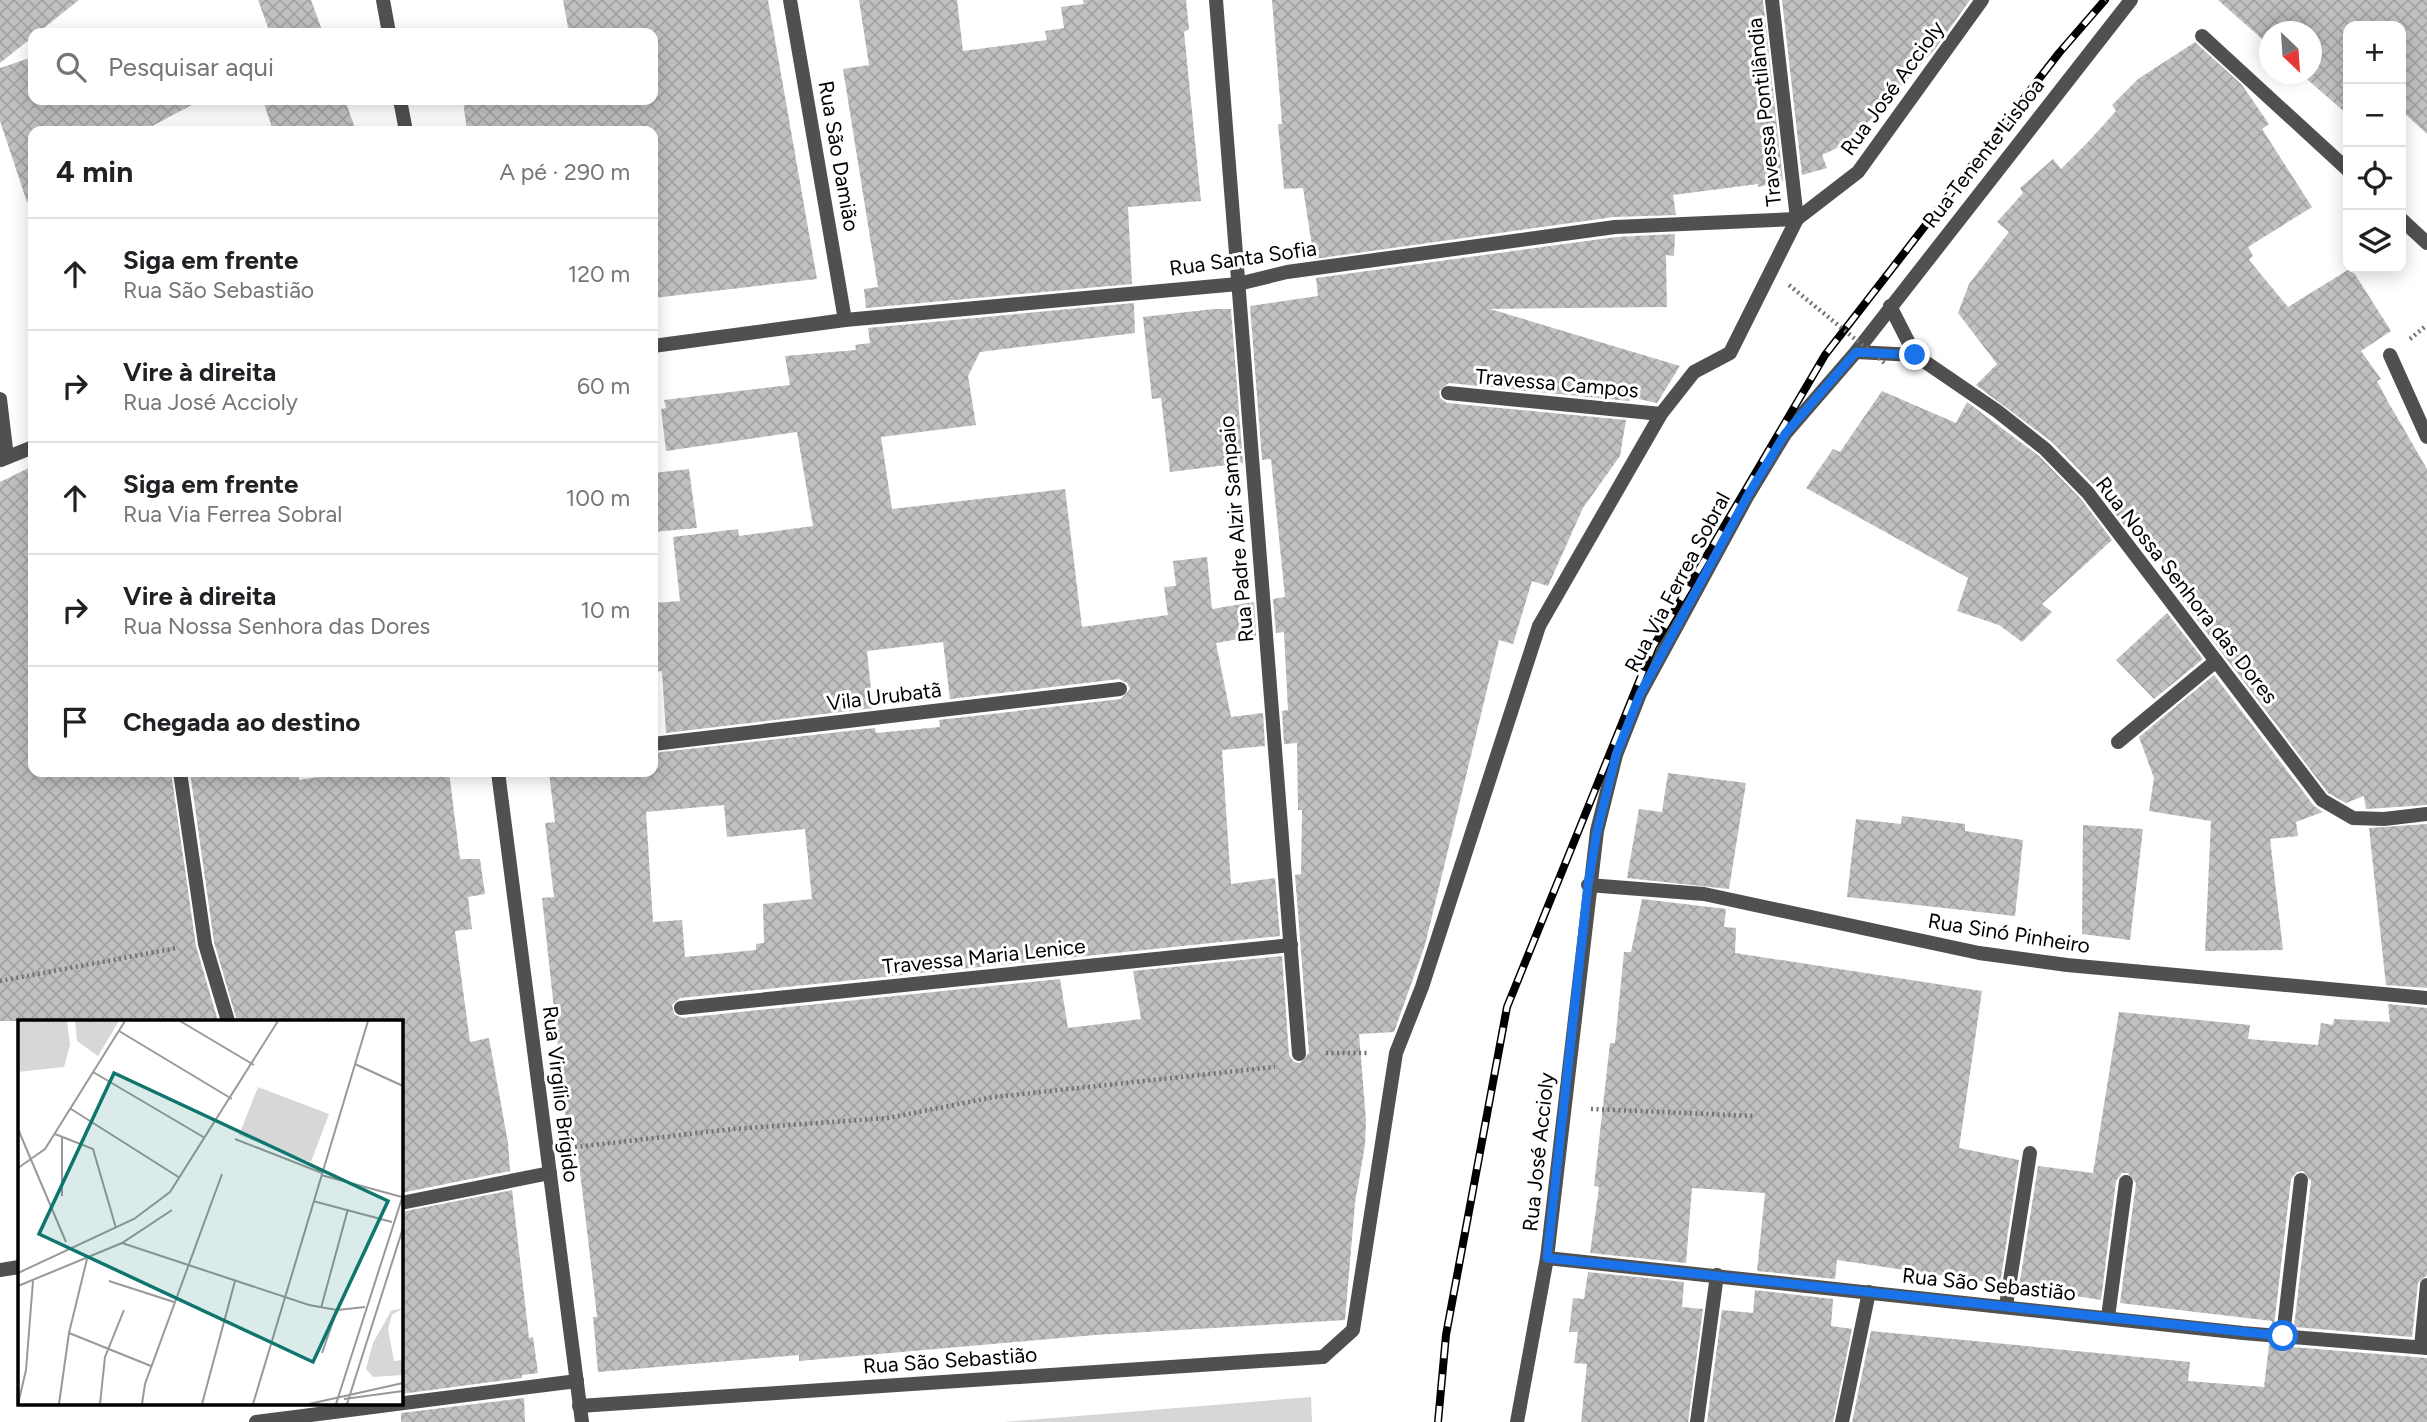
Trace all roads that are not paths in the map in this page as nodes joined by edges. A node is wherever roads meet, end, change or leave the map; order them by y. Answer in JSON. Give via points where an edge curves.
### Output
{"nodes":[{"id":1,"x":383,"y":0,"type":"edge"},
{"id":2,"x":790,"y":0,"type":"edge"},
{"id":3,"x":1216,"y":0,"type":"edge"},
{"id":4,"x":1772,"y":0,"type":"edge"},
{"id":5,"x":1982,"y":0,"type":"edge"},
{"id":6,"x":2130,"y":0,"type":"edge"},
{"id":7,"x":388,"y":28,"type":"edge"},
{"id":8,"x":2202,"y":36,"type":"dead end"},
{"id":9,"x":401,"y":105,"type":"edge"},
{"id":10,"x":404,"y":126,"type":"edge"},
{"id":11,"x":2343,"y":165,"type":"edge"},
{"id":12,"x":1797,"y":219,"type":"junction"},
{"id":13,"x":2406,"y":224,"type":"edge"},
{"id":14,"x":2427,"y":243,"type":"edge"},
{"id":15,"x":1237,"y":284,"type":"junction"},
{"id":16,"x":1890,"y":306,"type":"junction"},
{"id":17,"x":845,"y":320,"type":"junction"},
{"id":18,"x":1870,"y":333,"type":"joint"},
{"id":19,"x":658,"y":345,"type":"edge"},
{"id":20,"x":1856,"y":352,"type":"junction"},
{"id":21,"x":1915,"y":355,"type":"junction"},
{"id":22,"x":2390,"y":355,"type":"dead end"},
{"id":23,"x":1448,"y":393,"type":"dead end"},
{"id":24,"x":0,"y":399,"type":"edge"},
{"id":25,"x":1661,"y":414,"type":"junction"},
{"id":26,"x":2427,"y":437,"type":"edge"},
{"id":27,"x":28,"y":449,"type":"edge"},
{"id":28,"x":3,"y":459,"type":"edge"},
{"id":29,"x":2216,"y":661,"type":"junction"},
{"id":30,"x":1120,"y":690,"type":"dead end"},
{"id":31,"x":2119,"y":742,"type":"dead end"},
{"id":32,"x":658,"y":743,"type":"edge"},
{"id":33,"x":181,"y":777,"type":"edge"},
{"id":34,"x":499,"y":777,"type":"edge"},
{"id":35,"x":2427,"y":814,"type":"edge"},
{"id":36,"x":1588,"y":885,"type":"junction"},
{"id":37,"x":1291,"y":945,"type":"junction"},
{"id":38,"x":2427,"y":999,"type":"edge"},
{"id":39,"x":681,"y":1008,"type":"dead end"},
{"id":40,"x":228,"y":1020,"type":"edge"},
{"id":41,"x":1299,"y":1054,"type":"road end"},
{"id":42,"x":2030,"y":1153,"type":"dead end"},
{"id":43,"x":550,"y":1173,"type":"junction"},
{"id":44,"x":2301,"y":1180,"type":"dead end"},
{"id":45,"x":2126,"y":1182,"type":"dead end"},
{"id":46,"x":402,"y":1203,"type":"edge"},
{"id":47,"x":1547,"y":1258,"type":"junction"},
{"id":48,"x":18,"y":1267,"type":"edge"},
{"id":49,"x":0,"y":1270,"type":"edge"},
{"id":50,"x":1717,"y":1275,"type":"junction"},
{"id":51,"x":2427,"y":1285,"type":"edge"},
{"id":52,"x":1869,"y":1292,"type":"junction"},
{"id":53,"x":2006,"y":1306,"type":"junction"},
{"id":54,"x":2108,"y":1317,"type":"junction"},
{"id":55,"x":2283,"y":1336,"type":"junction"},
{"id":56,"x":2424,"y":1348,"type":"edge"},
{"id":57,"x":577,"y":1381,"type":"junction"},
{"id":58,"x":402,"y":1403,"type":"edge"},
{"id":59,"x":397,"y":1404,"type":"edge"},
{"id":60,"x":579,"y":1406,"type":"junction"},
{"id":61,"x":256,"y":1422,"type":"edge"},
{"id":62,"x":582,"y":1422,"type":"edge"},
{"id":63,"x":1517,"y":1422,"type":"edge"},
{"id":64,"x":1697,"y":1422,"type":"edge"},
{"id":65,"x":1842,"y":1422,"type":"edge"}],
"edges":[{"from":1,"to":7,"type":"street"},
{"from":2,"to":17,"type":"street","name":"Rua São Damião"},
{"from":3,"to":15,"type":"street","name":"Rua Padre Alzir Sampaio"},
{"from":4,"to":12,"type":"street","name":"Travessa Pontilândia"},
{"from":5,"to":12,"type":"street","name":"Rua José Accioly","via":[[1858,172]]},
{"from":6,"to":16,"type":"street","name":"Rua Tenente Lisboa"},
{"from":8,"to":11,"type":"street"},
{"from":9,"to":10,"type":"street"},
{"from":12,"to":15,"type":"street","name":"Rua Santa Sofia","via":[[1615,227],[1287,272]]},
{"from":12,"to":25,"type":"street","via":[[1730,353],[1694,372]]},
{"from":13,"to":14,"type":"street"},
{"from":15,"to":17,"type":"street","name":"Rua Santa Sofia"},
{"from":15,"to":37,"type":"street","name":"Rua Padre Alzir Sampaio"},
{"from":16,"to":18,"type":"street","name":"Rua Tenente Lisboa"},
{"from":16,"to":21,"type":"street","name":"Rua Nossa Senhora das Dores"},
{"from":17,"to":19,"type":"street","name":"Rua Santa Sofia"},
{"from":18,"to":20,"type":"street","name":"Rua Via Ferrea Sobral"},
{"from":20,"to":21,"type":"street"},
{"from":20,"to":36,"type":"street","name":"Rua Via Ferrea Sobral","via":[[1785,434],[1640,694],[1616,755]]},
{"from":21,"to":29,"type":"street","name":"Rua Nossa Senhora das Dores","via":[[2045,449],[2079,484]]},
{"from":22,"to":26,"type":"street"},
{"from":23,"to":25,"type":"street","name":"Travessa Campos"},
{"from":24,"to":28,"type":"street"},
{"from":25,"to":60,"type":"street","name":"Rua São Sebastião","via":[[1538,626],[1422,987],[1396,1053],[1353,1330],[1323,1357]]},
{"from":27,"to":28,"type":"street"},
{"from":29,"to":31,"type":"street"},
{"from":29,"to":35,"type":"street","name":"Rua Nossa Senhora das Dores","via":[[2322,800],[2353,818],[2384,820]]},
{"from":30,"to":32,"type":"street","name":"Vila Urubatã"},
{"from":33,"to":40,"type":"street","via":[[205,944]]},
{"from":34,"to":43,"type":"street","name":"Rua Virgílio Brígido"},
{"from":36,"to":38,"type":"street","name":"Rua Sinó Pinheiro","via":[[1704,894],[1979,953],[2067,965]]},
{"from":36,"to":47,"type":"street","name":"Rua José Accioly"},
{"from":37,"to":39,"type":"street","name":"Travessa Maria Lenice"},
{"from":37,"to":41,"type":"street","name":"Rua Padre Alzir Sampaio"},
{"from":42,"to":53,"type":"street"},
{"from":43,"to":46,"type":"street"},
{"from":43,"to":57,"type":"street","name":"Rua Virgílio Brígido"},
{"from":44,"to":55,"type":"street"},
{"from":45,"to":54,"type":"street"},
{"from":47,"to":50,"type":"street","name":"Rua São Sebastião"},
{"from":47,"to":63,"type":"street","name":"Rua José Accioly"},
{"from":48,"to":49,"type":"street"},
{"from":50,"to":52,"type":"street","name":"Rua São Sebastião"},
{"from":50,"to":64,"type":"street"},
{"from":51,"to":56,"type":"street"},
{"from":52,"to":53,"type":"street","name":"Rua São Sebastião"},
{"from":52,"to":65,"type":"street"},
{"from":53,"to":54,"type":"street","name":"Rua São Sebastião"},
{"from":54,"to":55,"type":"street","name":"Rua São Sebastião"},
{"from":55,"to":56,"type":"street","name":"Rua São Sebastião"},
{"from":57,"to":58,"type":"street"},
{"from":57,"to":60,"type":"street","name":"Rua Virgílio Brígido"},
{"from":59,"to":61,"type":"street"},
{"from":60,"to":62,"type":"street","name":"Rua Virgílio Brígido"}]}
